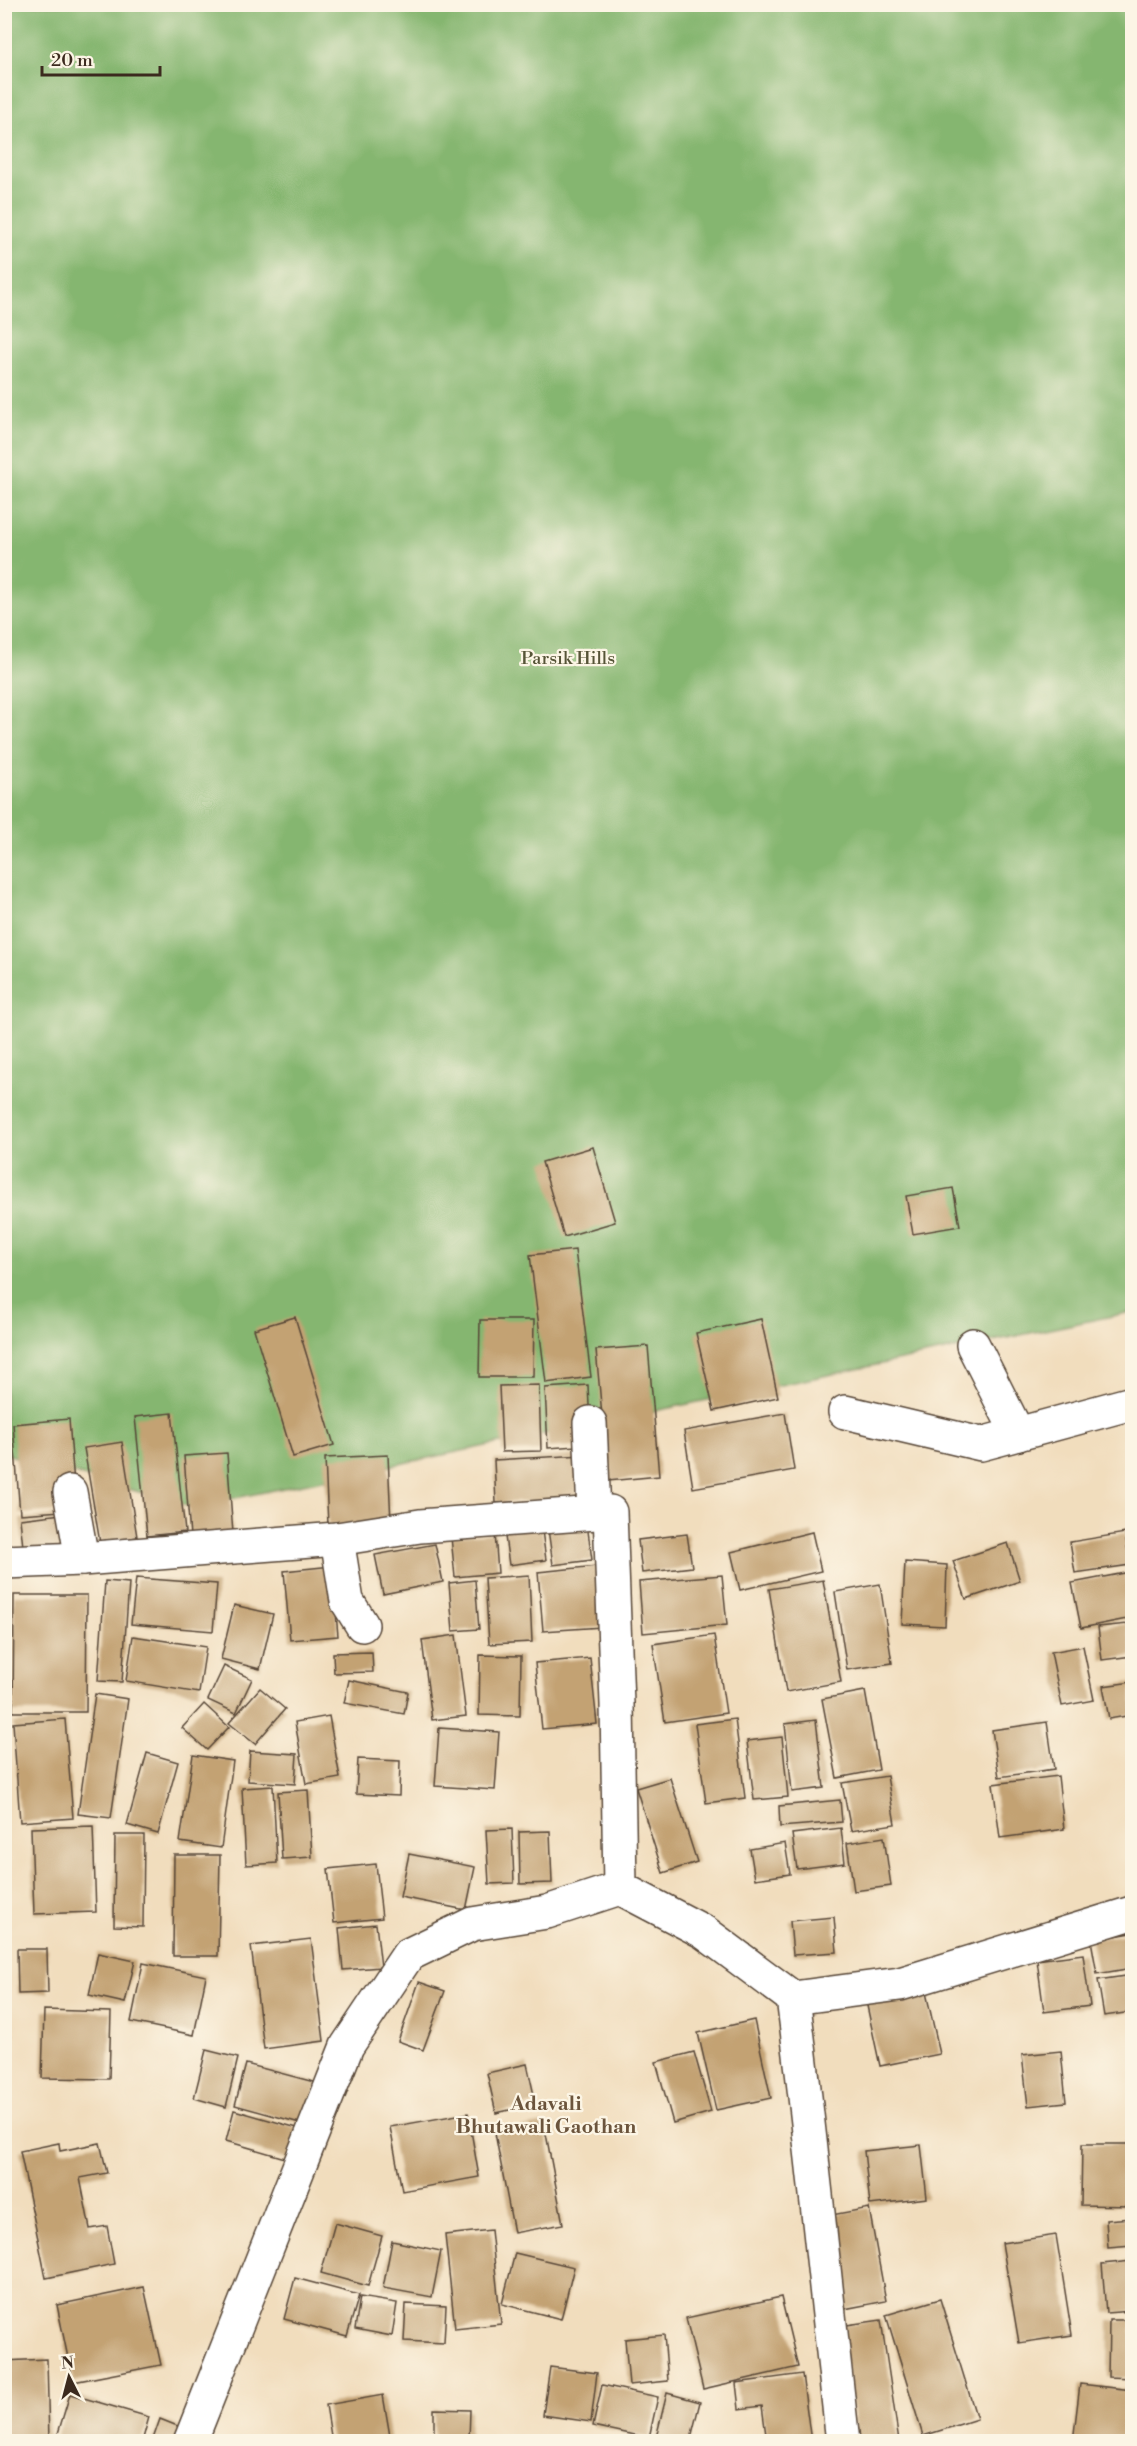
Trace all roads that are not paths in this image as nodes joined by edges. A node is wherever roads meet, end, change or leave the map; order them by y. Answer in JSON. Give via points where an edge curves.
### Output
{"nodes":[{"id":1,"x":973,"y":1345,"type":"dead end"},
{"id":2,"x":1132,"y":1403,"type":"edge"},
{"id":3,"x":845,"y":1412,"type":"dead end"},
{"id":4,"x":590,"y":1423,"type":"dead end"},
{"id":5,"x":1018,"y":1434,"type":"junction"},
{"id":6,"x":70,"y":1492,"type":"dead end"},
{"id":7,"x":594,"y":1512,"type":"junction"},
{"id":8,"x":337,"y":1539,"type":"junction"},
{"id":9,"x":82,"y":1559,"type":"junction"},
{"id":10,"x":4,"y":1562,"type":"edge"},
{"id":11,"x":362,"y":1625,"type":"dead end"},
{"id":12,"x":620,"y":1888,"type":"junction"},
{"id":13,"x":1132,"y":1913,"type":"edge"},
{"id":14,"x":793,"y":1998,"type":"junction"},
{"id":15,"x":190,"y":2442,"type":"edge"},
{"id":16,"x":843,"y":2442,"type":"edge"}],
"edges":[{"from":1,"to":5,"type":"street"},
{"from":2,"to":5,"type":"street"},
{"from":3,"to":5,"type":"street","via":[[981,1444]]},
{"from":4,"to":7,"type":"street"},
{"from":6,"to":9,"type":"street"},
{"from":7,"to":8,"type":"street","via":[[420,1526]]},
{"from":7,"to":12,"type":"street","via":[[610,1512]]},
{"from":8,"to":9,"type":"street"},
{"from":8,"to":11,"type":"street","via":[[347,1601]]},
{"from":9,"to":10,"type":"street"},
{"from":12,"to":14,"type":"street","via":[[704,1932]]},
{"from":12,"to":15,"type":"street","via":[[547,1912],[472,1924],[408,1955],[347,2046]]},
{"from":13,"to":14,"type":"street","via":[[900,1984]]},
{"from":14,"to":16,"type":"street"}]}
